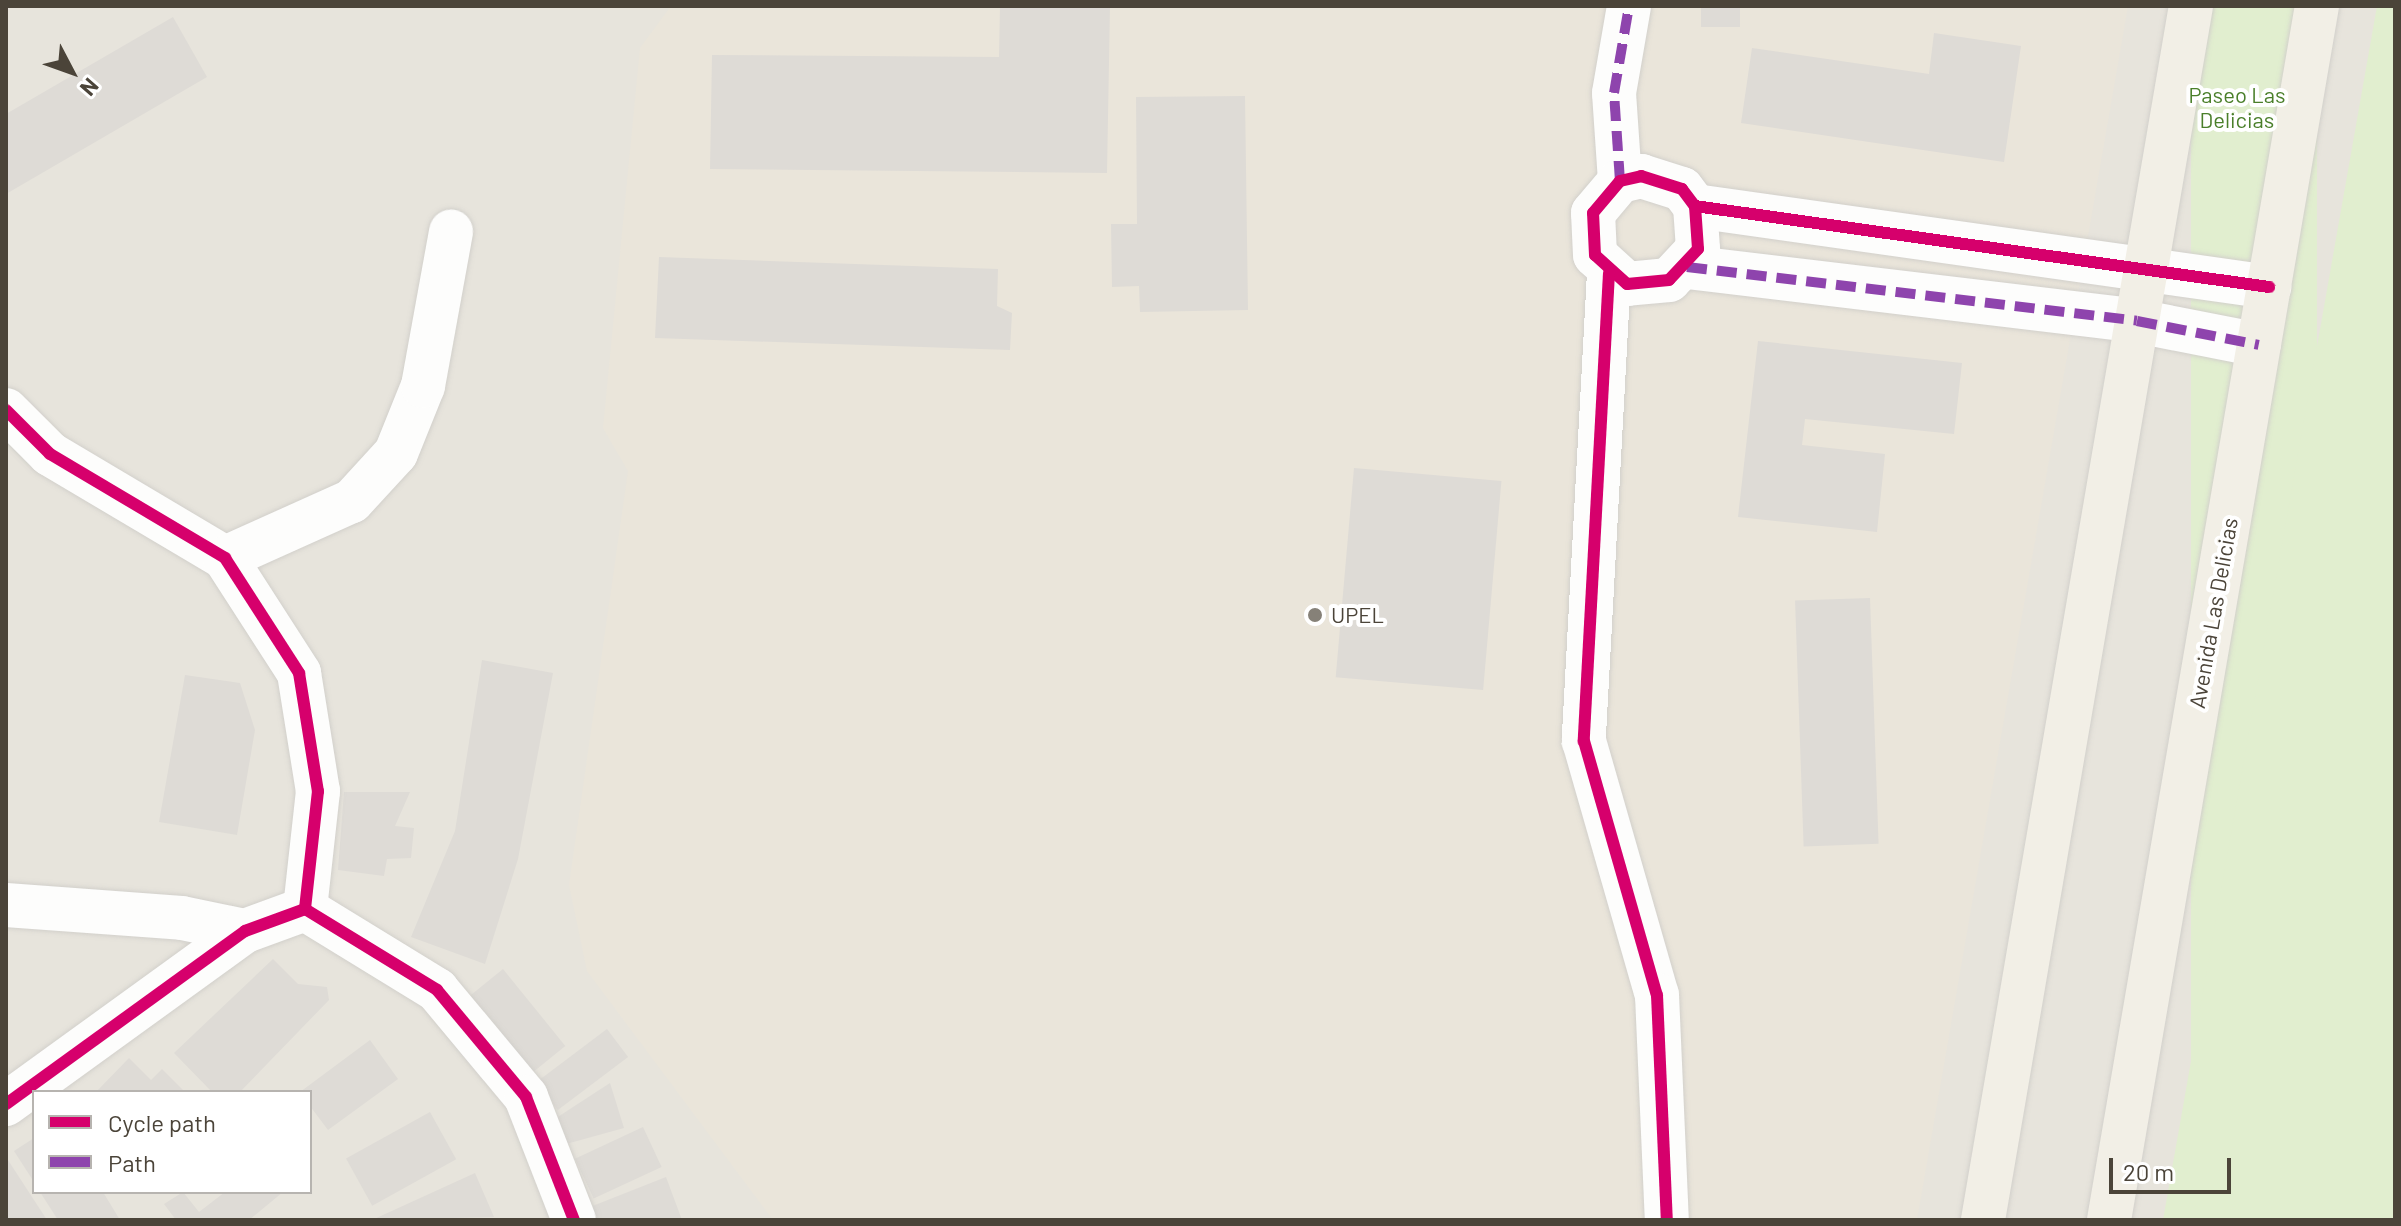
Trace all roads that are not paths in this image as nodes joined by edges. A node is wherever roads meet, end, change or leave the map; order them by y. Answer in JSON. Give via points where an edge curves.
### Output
{"nodes":[{"id":1,"x":1629,"y":6,"type":"edge"},
{"id":2,"x":2191,"y":6,"type":"edge"},
{"id":3,"x":2317,"y":6,"type":"edge"},
{"id":4,"x":1620,"y":181,"type":"junction"},
{"id":5,"x":1695,"y":206,"type":"junction"},
{"id":6,"x":451,"y":232,"type":"dead end"},
{"id":7,"x":1687,"y":267,"type":"junction"},
{"id":8,"x":2146,"y":268,"type":"junction"},
{"id":9,"x":1609,"y":273,"type":"junction"},
{"id":10,"x":2269,"y":287,"type":"junction"},
{"id":11,"x":2137,"y":321,"type":"junction"},
{"id":12,"x":2259,"y":345,"type":"junction"},
{"id":13,"x":6,"y":410,"type":"edge"},
{"id":14,"x":225,"y":558,"type":"junction"},
{"id":15,"x":6,"y":905,"type":"edge"},
{"id":16,"x":305,"y":909,"type":"junction"},
{"id":17,"x":245,"y":931,"type":"junction"},
{"id":18,"x":6,"y":1104,"type":"edge"},
{"id":19,"x":574,"y":1220,"type":"edge"},
{"id":20,"x":1667,"y":1220,"type":"edge"},
{"id":21,"x":1983,"y":1220,"type":"edge"},
{"id":22,"x":2109,"y":1220,"type":"edge"}],
"edges":[{"from":1,"to":4,"type":"street","via":[[1614,93]]},
{"from":2,"to":8,"type":"main road"},
{"from":3,"to":10,"type":"main road","name":"Avenida Las Delicias"},
{"from":4,"to":5,"type":"street","via":[[1663,178]]},
{"from":4,"to":9,"type":"street","via":[[1604,194],[1591,224],[1595,255]]},
{"from":5,"to":7,"type":"street","via":[[1698,249]]},
{"from":5,"to":8,"type":"street","via":[[1925,244]]},
{"from":6,"to":14,"type":"street","via":[[423,386],[396,453],[352,501]]},
{"from":7,"to":9,"type":"street","via":[[1649,287]]},
{"from":7,"to":11,"type":"street"},
{"from":8,"to":10,"type":"street"},
{"from":8,"to":11,"type":"main road"},
{"from":9,"to":20,"type":"street","via":[[1584,741],[1657,995]]},
{"from":10,"to":12,"type":"main road","name":"Avenida Las Delicias"},
{"from":11,"to":12,"type":"street"},
{"from":11,"to":21,"type":"main road"},
{"from":12,"to":22,"type":"main road","name":"Avenida Las Delicias"},
{"from":13,"to":14,"type":"street","via":[[50,454]]},
{"from":14,"to":16,"type":"street","via":[[299,673],[318,791]]},
{"from":15,"to":17,"type":"street","via":[[182,918]]},
{"from":16,"to":17,"type":"street"},
{"from":16,"to":19,"type":"street","via":[[437,990],[526,1097]]},
{"from":17,"to":18,"type":"street"}]}
